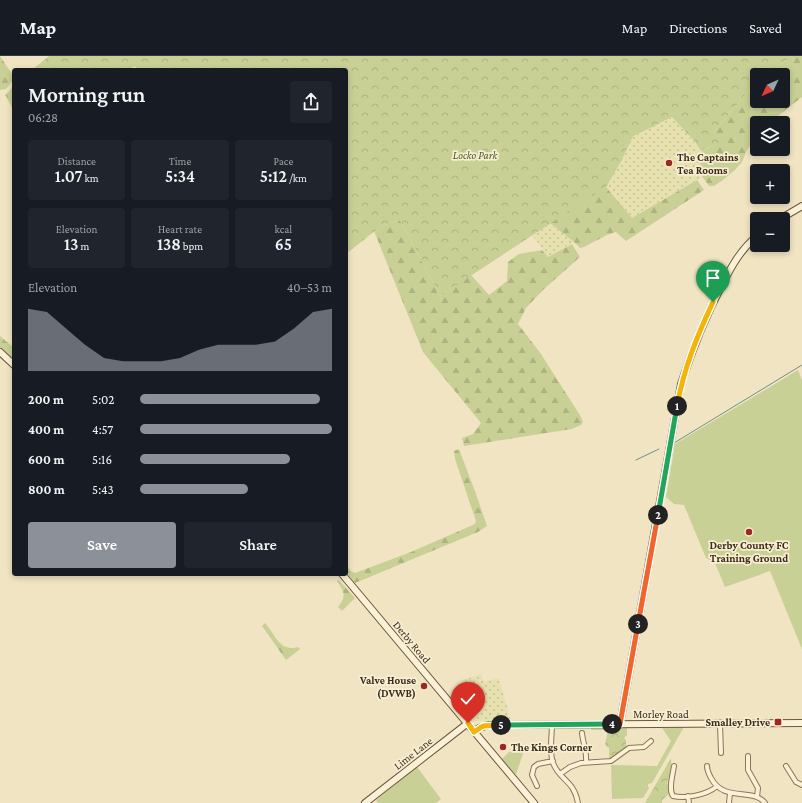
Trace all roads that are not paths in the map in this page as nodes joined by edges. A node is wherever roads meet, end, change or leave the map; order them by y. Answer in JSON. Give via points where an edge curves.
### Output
{"nodes":[{"id":1,"x":802,"y":206,"type":"edge"},
{"id":2,"x":790,"y":213,"type":"edge"},
{"id":3,"x":750,"y":242,"type":"edge"},
{"id":4,"x":0,"y":352,"type":"edge"},
{"id":5,"x":12,"y":363,"type":"edge"},
{"id":6,"x":344,"y":576,"type":"edge"},
{"id":7,"x":468,"y":723,"type":"junction"},
{"id":8,"x":802,"y":723,"type":"edge"},
{"id":9,"x":552,"y":724,"type":"junction"},
{"id":10,"x":620,"y":724,"type":"junction"},
{"id":11,"x":720,"y":724,"type":"junction"},
{"id":12,"x":474,"y":732,"type":"junction"},
{"id":13,"x":582,"y":733,"type":"dead end"},
{"id":14,"x":651,"y":741,"type":"dead end"},
{"id":15,"x":721,"y":753,"type":"dead end"},
{"id":16,"x":748,"y":756,"type":"dead end"},
{"id":17,"x":553,"y":761,"type":"junction"},
{"id":18,"x":586,"y":762,"type":"junction"},
{"id":19,"x":674,"y":766,"type":"dead end"},
{"id":20,"x":707,"y":766,"type":"dead end"},
{"id":21,"x":786,"y":766,"type":"dead end"},
{"id":22,"x":560,"y":774,"type":"junction"},
{"id":23,"x":802,"y":785,"type":"edge"},
{"id":24,"x":538,"y":786,"type":"dead end"},
{"id":25,"x":716,"y":787,"type":"junction"},
{"id":26,"x":730,"y":793,"type":"junction"},
{"id":27,"x":688,"y":796,"type":"junction"},
{"id":28,"x":757,"y":797,"type":"junction"},
{"id":29,"x":365,"y":803,"type":"edge"},
{"id":30,"x":534,"y":803,"type":"edge"},
{"id":31,"x":576,"y":803,"type":"edge"},
{"id":32,"x":689,"y":803,"type":"edge"},
{"id":33,"x":729,"y":803,"type":"edge"},
{"id":34,"x":765,"y":803,"type":"edge"}],
"edges":[{"from":1,"to":2,"type":"street"},
{"from":3,"to":10,"type":"street","via":[[735,261],[713,302],[690,354],[681,384]]},
{"from":4,"to":5,"type":"street"},
{"from":6,"to":7,"type":"street","name":"Derby Road"},
{"from":7,"to":12,"type":"street"},
{"from":7,"to":29,"type":"street","name":"Lime Lane"},
{"from":8,"to":11,"type":"street","name":"Morley Road"},
{"from":9,"to":10,"type":"street","name":"Morley Road"},
{"from":9,"to":12,"type":"street","name":"Morley Road","via":[[489,725]]},
{"from":9,"to":17,"type":"street"},
{"from":10,"to":11,"type":"street","name":"Morley Road"},
{"from":11,"to":15,"type":"street"},
{"from":12,"to":30,"type":"street"},
{"from":13,"to":18,"type":"street"},
{"from":14,"to":18,"type":"street","via":[[647,748],[629,748],[609,762]]},
{"from":16,"to":28,"type":"street","via":[[745,764],[758,788]]},
{"from":17,"to":22,"type":"street"},
{"from":17,"to":24,"type":"street","via":[[534,767],[532,782]]},
{"from":18,"to":22,"type":"street","via":[[574,765]]},
{"from":19,"to":27,"type":"street","via":[[671,793],[677,797]]},
{"from":20,"to":25,"type":"street"},
{"from":21,"to":23,"type":"street","via":[[796,782]]},
{"from":22,"to":31,"type":"street","via":[[572,786],[576,794]]},
{"from":25,"to":26,"type":"street"},
{"from":25,"to":27,"type":"street","via":[[707,792]]},
{"from":26,"to":28,"type":"street"},
{"from":26,"to":33,"type":"street"},
{"from":27,"to":32,"type":"street"},
{"from":28,"to":34,"type":"street"}]}
